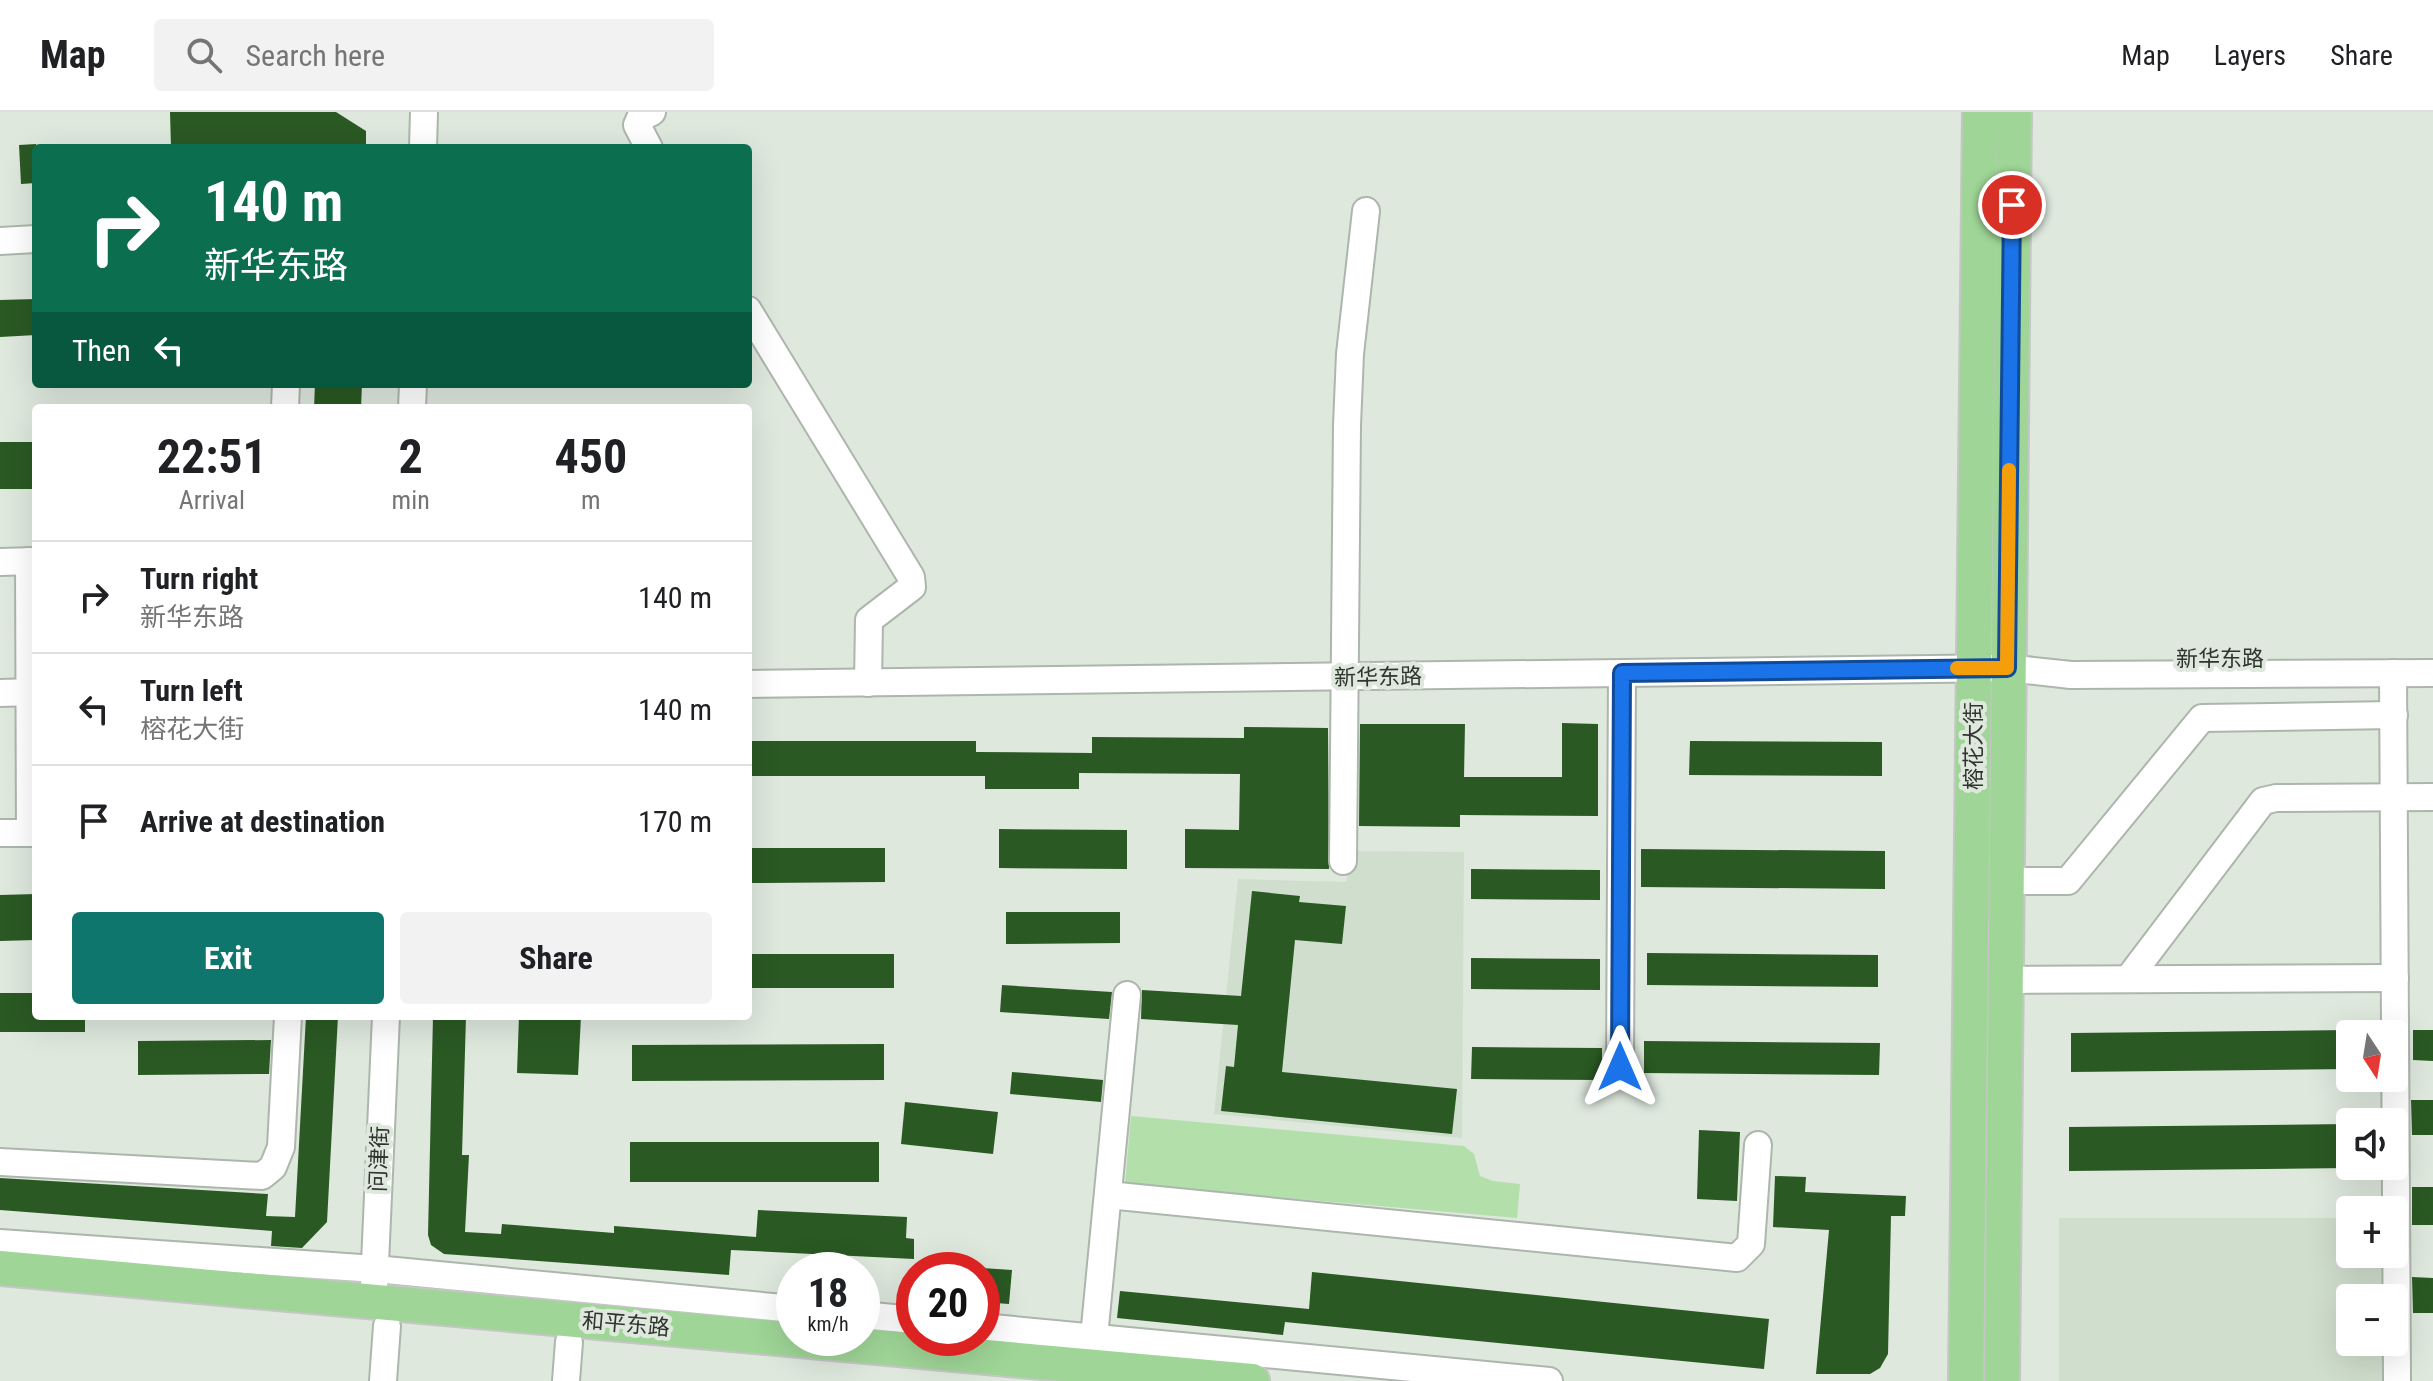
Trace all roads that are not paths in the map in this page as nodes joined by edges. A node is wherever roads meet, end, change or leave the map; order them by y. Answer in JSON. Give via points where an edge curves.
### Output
{"nodes":[{"id":1,"x":424,"y":112,"type":"edge"},
{"id":2,"x":652,"y":112,"type":"edge"},
{"id":3,"x":1980,"y":112,"type":"edge"},
{"id":4,"x":2014,"y":112,"type":"edge"},
{"id":5,"x":423,"y":144,"type":"edge"},
{"id":6,"x":647,"y":144,"type":"edge"},
{"id":7,"x":1366,"y":211,"type":"dead end"},
{"id":8,"x":32,"y":239,"type":"edge"},
{"id":9,"x":0,"y":241,"type":"edge"},
{"id":10,"x":752,"y":317,"type":"edge"},
{"id":11,"x":32,"y":561,"type":"edge"},
{"id":12,"x":0,"y":562,"type":"edge"},
{"id":13,"x":2433,"y":656,"type":"edge"},
{"id":14,"x":1974,"y":668,"type":"junction"},
{"id":15,"x":2007,"y":668,"type":"junction"},
{"id":16,"x":1622,"y":673,"type":"junction"},
{"id":17,"x":2393,"y":673,"type":"junction"},
{"id":18,"x":2433,"y":673,"type":"edge"},
{"id":19,"x":1345,"y":678,"type":"junction"},
{"id":20,"x":868,"y":683,"type":"junction"},
{"id":21,"x":752,"y":684,"type":"edge"},
{"id":22,"x":32,"y":692,"type":"edge"},
{"id":23,"x":0,"y":693,"type":"edge"},
{"id":24,"x":2394,"y":715,"type":"junction"},
{"id":25,"x":2394,"y":797,"type":"junction"},
{"id":26,"x":2433,"y":797,"type":"edge"},
{"id":27,"x":0,"y":833,"type":"edge"},
{"id":28,"x":32,"y":833,"type":"edge"},
{"id":29,"x":1343,"y":861,"type":"dead end"},
{"id":30,"x":2006,"y":881,"type":"junction"},
{"id":31,"x":2395,"y":978,"type":"junction"},
{"id":32,"x":2128,"y":979,"type":"junction"},
{"id":33,"x":2005,"y":980,"type":"junction"},
{"id":34,"x":1127,"y":995,"type":"dead end"},
{"id":35,"x":288,"y":1020,"type":"edge"},
{"id":36,"x":386,"y":1020,"type":"edge"},
{"id":37,"x":1620,"y":1067,"type":"dead end"},
{"id":38,"x":1758,"y":1145,"type":"dead end"},
{"id":39,"x":0,"y":1162,"type":"edge"},
{"id":40,"x":1108,"y":1195,"type":"junction"},
{"id":41,"x":0,"y":1243,"type":"edge"},
{"id":42,"x":0,"y":1268,"type":"edge"},
{"id":43,"x":0,"y":1291,"type":"edge"},
{"id":44,"x":378,"y":1299,"type":"junction"},
{"id":45,"x":776,"y":1309,"type":"edge"},
{"id":46,"x":1000,"y":1329,"type":"edge"},
{"id":47,"x":1094,"y":1337,"type":"junction"},
{"id":48,"x":569,"y":1342,"type":"junction"},
{"id":49,"x":383,"y":1381,"type":"edge"},
{"id":50,"x":566,"y":1381,"type":"edge"},
{"id":51,"x":1000,"y":1381,"type":"edge"},
{"id":52,"x":1252,"y":1381,"type":"edge"},
{"id":53,"x":1549,"y":1381,"type":"edge"},
{"id":54,"x":1966,"y":1381,"type":"edge"},
{"id":55,"x":2002,"y":1381,"type":"edge"},
{"id":56,"x":2397,"y":1381,"type":"edge"}],
"edges":[{"from":1,"to":5,"type":"street"},
{"from":2,"to":6,"type":"street","via":[[637,125]]},
{"from":3,"to":14,"type":"main road","name":"榕花大街"},
{"from":4,"to":15,"type":"main road","name":"榕花大街"},
{"from":7,"to":19,"type":"street","via":[[1350,354]]},
{"from":8,"to":9,"type":"street"},
{"from":10,"to":20,"type":"street","via":[[911,577],[912,587],[869,620]]},
{"from":11,"to":12,"type":"street"},
{"from":13,"to":15,"type":"street","name":"新华东路","via":[[2071,659]]},
{"from":14,"to":15,"type":"street","name":"新华东路"},
{"from":14,"to":16,"type":"street","name":"新华东路"},
{"from":14,"to":54,"type":"main road","name":"榕花大街"},
{"from":15,"to":17,"type":"street","name":"新华东路","via":[[2071,675]]},
{"from":15,"to":30,"type":"main road","name":"榕花大街"},
{"from":16,"to":19,"type":"street","name":"新华东路"},
{"from":16,"to":37,"type":"street"},
{"from":17,"to":18,"type":"street","name":"新华东路"},
{"from":17,"to":24,"type":"street"},
{"from":19,"to":20,"type":"street","name":"新华东路"},
{"from":19,"to":29,"type":"street"},
{"from":20,"to":21,"type":"street","name":"新华东路"},
{"from":22,"to":23,"type":"street"},
{"from":24,"to":25,"type":"street"},
{"from":24,"to":30,"type":"street","via":[[2202,718],[2068,881]]},
{"from":25,"to":26,"type":"street"},
{"from":25,"to":31,"type":"street"},
{"from":25,"to":32,"type":"street","via":[[2263,801]]},
{"from":27,"to":28,"type":"street"},
{"from":30,"to":33,"type":"main road","name":"榕花大街"},
{"from":31,"to":32,"type":"street"},
{"from":31,"to":56,"type":"street"},
{"from":32,"to":33,"type":"street"},
{"from":33,"to":55,"type":"main road","name":"榕花大街"},
{"from":34,"to":40,"type":"street"},
{"from":35,"to":39,"type":"street","via":[[281,1147],[273,1167],[262,1176]]},
{"from":36,"to":44,"type":"street","name":"问津街"},
{"from":38,"to":40,"type":"street","via":[[1751,1244],[1737,1258]]},
{"from":40,"to":47,"type":"street"},
{"from":41,"to":44,"type":"street"},
{"from":42,"to":44,"type":"main road","name":"和平东路"},
{"from":43,"to":44,"type":"main road","name":"和平东路"},
{"from":44,"to":45,"type":"street"},
{"from":44,"to":48,"type":"main road","name":"和平东路"},
{"from":44,"to":49,"type":"street","name":"问津街"},
{"from":44,"to":52,"type":"main road","name":"和平东路"},
{"from":46,"to":47,"type":"street"},
{"from":47,"to":53,"type":"street"},
{"from":48,"to":50,"type":"street"},
{"from":48,"to":51,"type":"main road","name":"和平东路"}]}
